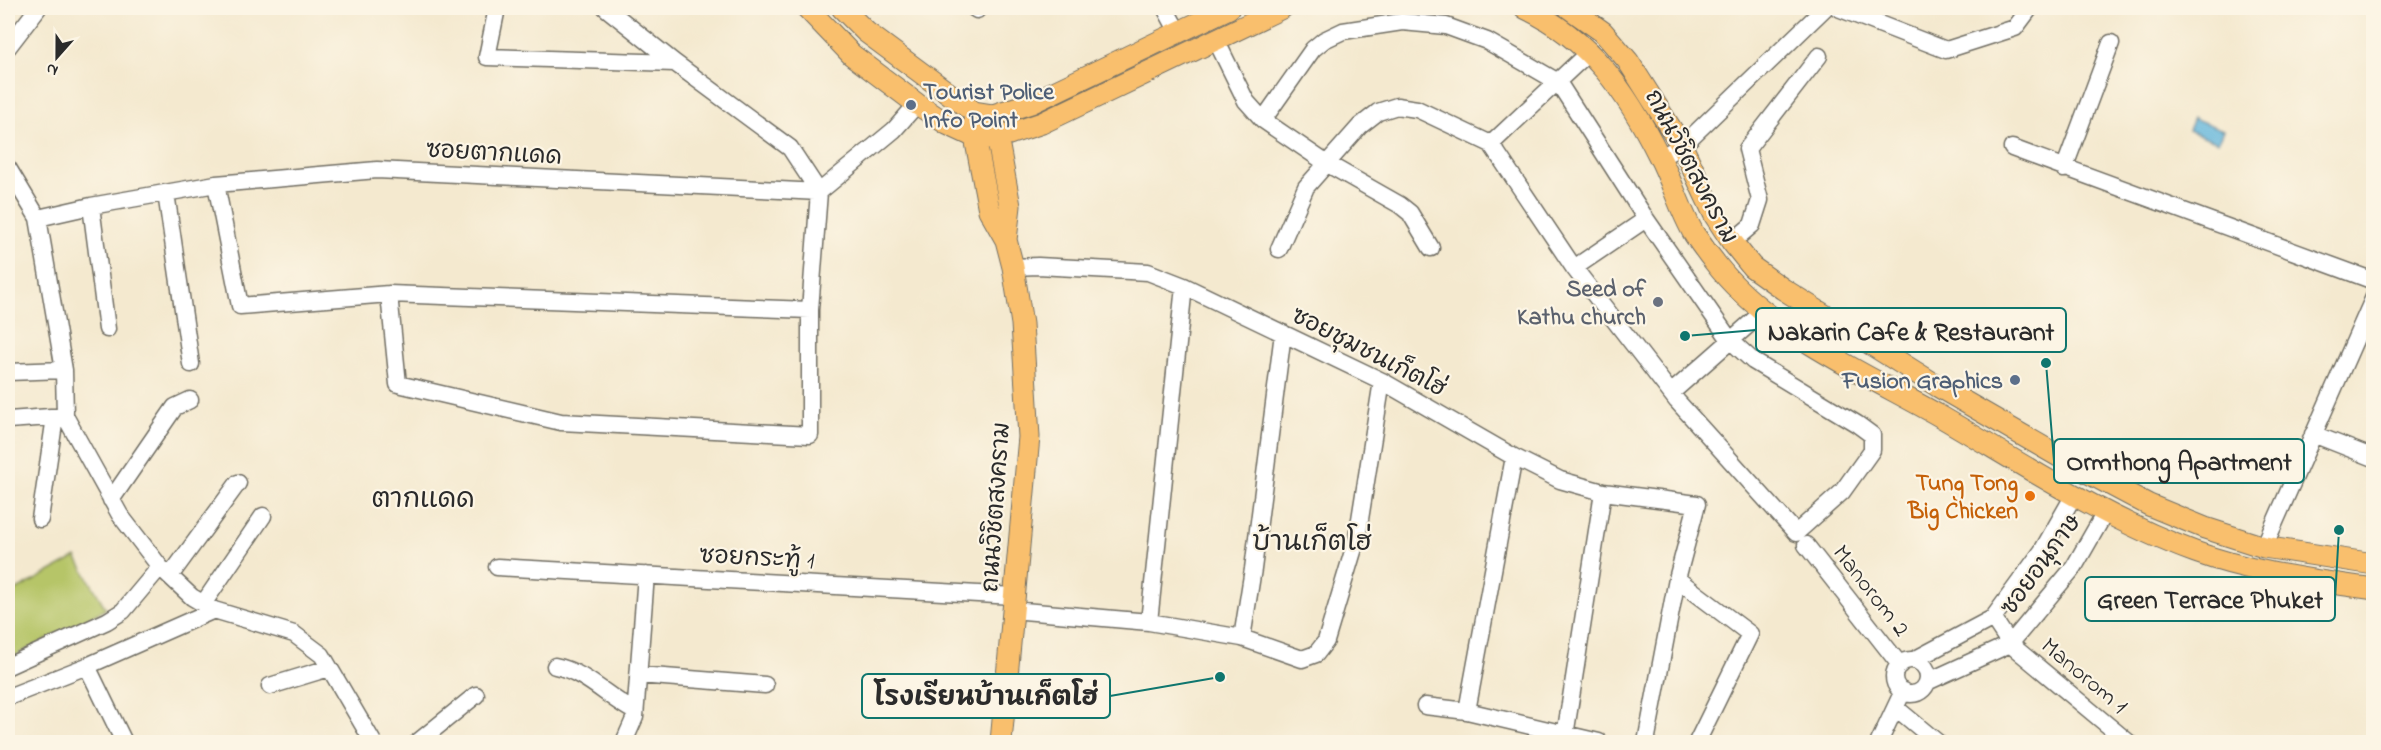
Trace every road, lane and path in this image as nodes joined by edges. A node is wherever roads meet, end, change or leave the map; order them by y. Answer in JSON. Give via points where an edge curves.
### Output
{"nodes":[{"id":1,"x":38,"y":8,"type":"edge"},
{"id":2,"x":497,"y":8,"type":"edge"},
{"id":3,"x":606,"y":8,"type":"edge"},
{"id":4,"x":807,"y":8,"type":"edge"},
{"id":5,"x":842,"y":8,"type":"edge"},
{"id":6,"x":1165,"y":8,"type":"edge"},
{"id":7,"x":1229,"y":8,"type":"edge"},
{"id":8,"x":1282,"y":8,"type":"edge"},
{"id":9,"x":1525,"y":8,"type":"edge"},
{"id":10,"x":1569,"y":8,"type":"edge"},
{"id":11,"x":1825,"y":8,"type":"edge"},
{"id":12,"x":1838,"y":8,"type":"edge"},
{"id":13,"x":2030,"y":8,"type":"edge"},
{"id":14,"x":1178,"y":32,"type":"junction"},
{"id":15,"x":1216,"y":40,"type":"junction"},
{"id":16,"x":2111,"y":43,"type":"dead end"},
{"id":17,"x":8,"y":47,"type":"edge"},
{"id":18,"x":1590,"y":51,"type":"junction"},
{"id":19,"x":1819,"y":56,"type":"dead end"},
{"id":20,"x":675,"y":63,"type":"junction"},
{"id":21,"x":1558,"y":82,"type":"junction"},
{"id":22,"x":917,"y":104,"type":"junction"},
{"id":23,"x":983,"y":114,"type":"junction"},
{"id":24,"x":1263,"y":120,"type":"junction"},
{"id":25,"x":975,"y":137,"type":"junction"},
{"id":26,"x":997,"y":138,"type":"junction"},
{"id":27,"x":1491,"y":144,"type":"junction"},
{"id":28,"x":1682,"y":146,"type":"junction"},
{"id":29,"x":2012,"y":148,"type":"dead end"},
{"id":30,"x":1660,"y":157,"type":"junction"},
{"id":31,"x":1326,"y":163,"type":"junction"},
{"id":32,"x":8,"y":168,"type":"edge"},
{"id":33,"x":2064,"y":169,"type":"junction"},
{"id":34,"x":216,"y":184,"type":"junction"},
{"id":35,"x":819,"y":192,"type":"junction"},
{"id":36,"x":166,"y":193,"type":"junction"},
{"id":37,"x":91,"y":206,"type":"junction"},
{"id":38,"x":38,"y":218,"type":"junction"},
{"id":39,"x":1646,"y":219,"type":"junction"},
{"id":40,"x":1006,"y":240,"type":"junction"},
{"id":41,"x":1732,"y":242,"type":"junction"},
{"id":42,"x":1431,"y":248,"type":"dead end"},
{"id":43,"x":1278,"y":249,"type":"dead end"},
{"id":44,"x":1013,"y":267,"type":"junction"},
{"id":45,"x":1574,"y":268,"type":"junction"},
{"id":46,"x":2373,"y":281,"type":"edge"},
{"id":47,"x":1184,"y":286,"type":"junction"},
{"id":48,"x":389,"y":294,"type":"junction"},
{"id":49,"x":2373,"y":297,"type":"edge"},
{"id":50,"x":810,"y":310,"type":"junction"},
{"id":51,"x":1763,"y":312,"type":"junction"},
{"id":52,"x":107,"y":329,"type":"dead end"},
{"id":53,"x":1283,"y":333,"type":"junction"},
{"id":54,"x":1730,"y":340,"type":"junction"},
{"id":55,"x":191,"y":364,"type":"dead end"},
{"id":56,"x":64,"y":370,"type":"junction"},
{"id":57,"x":8,"y":372,"type":"edge"},
{"id":58,"x":1382,"y":381,"type":"junction"},
{"id":59,"x":1671,"y":393,"type":"junction"},
{"id":60,"x":190,"y":400,"type":"dead end"},
{"id":61,"x":60,"y":416,"type":"junction"},
{"id":62,"x":8,"y":420,"type":"edge"},
{"id":63,"x":2313,"y":434,"type":"junction"},
{"id":64,"x":1514,"y":457,"type":"junction"},
{"id":65,"x":2373,"y":458,"type":"edge"},
{"id":66,"x":238,"y":483,"type":"dead end"},
{"id":67,"x":1603,"y":492,"type":"junction"},
{"id":68,"x":2074,"y":495,"type":"junction"},
{"id":69,"x":111,"y":500,"type":"junction"},
{"id":70,"x":2106,"y":511,"type":"junction"},
{"id":71,"x":263,"y":516,"type":"dead end"},
{"id":72,"x":40,"y":519,"type":"dead end"},
{"id":73,"x":1806,"y":544,"type":"dead end"},
{"id":74,"x":2264,"y":547,"type":"junction"},
{"id":75,"x":2373,"y":564,"type":"edge"},
{"id":76,"x":497,"y":567,"type":"dead end"},
{"id":77,"x":165,"y":571,"type":"junction"},
{"id":78,"x":646,"y":575,"type":"junction"},
{"id":79,"x":1677,"y":579,"type":"junction"},
{"id":80,"x":2373,"y":589,"type":"edge"},
{"id":81,"x":1013,"y":603,"type":"junction"},
{"id":82,"x":208,"y":607,"type":"junction"},
{"id":83,"x":1993,"y":618,"type":"junction"},
{"id":84,"x":1149,"y":622,"type":"junction"},
{"id":85,"x":1242,"y":638,"type":"junction"},
{"id":86,"x":2010,"y":644,"type":"junction"},
{"id":87,"x":1907,"y":663,"type":"junction"},
{"id":88,"x":8,"y":666,"type":"edge"},
{"id":89,"x":87,"y":666,"type":"junction"},
{"id":90,"x":555,"y":666,"type":"dead end"},
{"id":91,"x":329,"y":668,"type":"junction"},
{"id":92,"x":639,"y":675,"type":"junction"},
{"id":93,"x":1927,"y":682,"type":"junction"},
{"id":94,"x":765,"y":685,"type":"dead end"},
{"id":95,"x":270,"y":686,"type":"dead end"},
{"id":96,"x":1904,"y":692,"type":"junction"},
{"id":97,"x":476,"y":695,"type":"dead end"},
{"id":98,"x":8,"y":697,"type":"edge"},
{"id":99,"x":1425,"y":706,"type":"dead end"},
{"id":100,"x":1896,"y":708,"type":"junction"},
{"id":101,"x":1467,"y":711,"type":"junction"},
{"id":102,"x":635,"y":717,"type":"junction"},
{"id":103,"x":1565,"y":735,"type":"junction"},
{"id":104,"x":124,"y":742,"type":"edge"},
{"id":105,"x":373,"y":742,"type":"edge"},
{"id":106,"x":418,"y":742,"type":"edge"},
{"id":107,"x":624,"y":742,"type":"edge"},
{"id":108,"x":1001,"y":742,"type":"edge"},
{"id":109,"x":1599,"y":742,"type":"edge"},
{"id":110,"x":1646,"y":742,"type":"edge"},
{"id":111,"x":1697,"y":742,"type":"edge"},
{"id":112,"x":1879,"y":742,"type":"edge"},
{"id":113,"x":1937,"y":742,"type":"edge"},
{"id":114,"x":2128,"y":742,"type":"edge"}],
"edges":[{"from":1,"to":17,"type":"street"},
{"from":2,"to":20,"type":"street","via":[[487,57]]},
{"from":3,"to":20,"type":"street"},
{"from":4,"to":22,"type":"main road","via":[[852,55]]},
{"from":5,"to":23,"type":"main road","via":[[866,32]]},
{"from":6,"to":14,"type":"street"},
{"from":7,"to":14,"type":"main road"},
{"from":8,"to":15,"type":"main road"},
{"from":9,"to":18,"type":"main road","name":"ถนนวิชิตสงคราม","via":[[1547,18]]},
{"from":10,"to":28,"type":"main road","name":"ถนนวิชิตสงคราม","via":[[1603,32],[1628,61]]},
{"from":11,"to":28,"type":"street"},
{"from":12,"to":13,"type":"street","via":[[1946,50],[2015,28]]},
{"from":14,"to":23,"type":"main road","via":[[1031,103]]},
{"from":15,"to":24,"type":"street","via":[[1246,101]]},
{"from":15,"to":26,"type":"main road","via":[[1042,123]]},
{"from":16,"to":33,"type":"street"},
{"from":18,"to":21,"type":"street"},
{"from":18,"to":30,"type":"main road","name":"ถนนวิชิตสงคราม","via":[[1620,87]]},
{"from":19,"to":41,"type":"street","via":[[1747,149],[1760,200],[1752,225]]},
{"from":20,"to":35,"type":"street","via":[[790,148]]},
{"from":21,"to":24,"type":"street","via":[[1487,41],[1446,26],[1402,22],[1343,31],[1324,40]]},
{"from":21,"to":27,"type":"street"},
{"from":21,"to":39,"type":"street"},
{"from":22,"to":25,"type":"main road"},
{"from":22,"to":35,"type":"street","via":[[894,130]]},
{"from":23,"to":25,"type":"main road","name":"ถนนวิชิตสงคราม"},
{"from":23,"to":26,"type":"main road","name":"ถนนวิชิตสงคราม"},
{"from":24,"to":31,"type":"street"},
{"from":25,"to":26,"type":"main road"},
{"from":25,"to":40,"type":"main road","name":"ถนนวิชิตสงคราม","via":[[989,210]]},
{"from":26,"to":40,"type":"main road","name":"ถนนวิชิตสงคราม","via":[[1010,206]]},
{"from":27,"to":31,"type":"street","via":[[1417,109],[1397,106],[1378,112],[1360,126]]},
{"from":27,"to":45,"type":"street"},
{"from":28,"to":30,"type":"street"},
{"from":28,"to":41,"type":"main road","name":"ถนนวิชิตสงคราม","via":[[1715,216]]},
{"from":29,"to":33,"type":"street"},
{"from":30,"to":51,"type":"main road","name":"ถนนวิชิตสงคราม","via":[[1694,234],[1736,288]]},
{"from":31,"to":42,"type":"street","via":[[1410,213]]},
{"from":31,"to":43,"type":"street","via":[[1306,187]]},
{"from":32,"to":38,"type":"street"},
{"from":33,"to":46,"type":"street"},
{"from":34,"to":35,"type":"street","name":"ซอยตากแดด","via":[[377,170]]},
{"from":34,"to":36,"type":"street","name":"ซอยตากแดด"},
{"from":34,"to":48,"type":"street","via":[[240,306]]},
{"from":35,"to":50,"type":"street"},
{"from":36,"to":37,"type":"street","name":"ซอยตากแดด"},
{"from":36,"to":55,"type":"street"},
{"from":37,"to":38,"type":"street","name":"ซอยตากแดด"},
{"from":37,"to":52,"type":"street"},
{"from":38,"to":56,"type":"street"},
{"from":39,"to":45,"type":"street"},
{"from":39,"to":54,"type":"street"},
{"from":40,"to":44,"type":"main road","name":"ถนนวิชิตสงคราม"},
{"from":41,"to":74,"type":"main road","name":"ถนนวิชิตสงคราม","via":[[1752,267],[1783,289],[2071,464],[2149,505]]},
{"from":44,"to":47,"type":"street","name":"ซอยชุมชนเก็ตโฮ่","via":[[1148,272]]},
{"from":44,"to":81,"type":"main road","name":"ถนนวิชิตสงคราม","via":[[1022,324],[1029,437]]},
{"from":45,"to":59,"type":"street"},
{"from":47,"to":53,"type":"street","name":"ซอยชุมชนเก็ตโฮ่"},
{"from":47,"to":84,"type":"street"},
{"from":48,"to":50,"type":"street"},
{"from":48,"to":50,"type":"street","via":[[398,384],[561,422],[810,435]]},
{"from":49,"to":63,"type":"street"},
{"from":51,"to":54,"type":"street"},
{"from":51,"to":68,"type":"main road","name":"ถนนวิชิตสงคราม"},
{"from":53,"to":58,"type":"street","name":"ซอยชุมชนเก็ตโฮ่"},
{"from":53,"to":85,"type":"street"},
{"from":54,"to":59,"type":"street"},
{"from":54,"to":59,"type":"street","via":[[1753,361],[1872,435],[1872,450],[1832,501],[1796,532]]},
{"from":56,"to":57,"type":"street"},
{"from":56,"to":61,"type":"street"},
{"from":58,"to":64,"type":"street","name":"ซอยชุมชนเก็ตโฮ่"},
{"from":58,"to":85,"type":"street","name":"ซอยกระทู้ 1","via":[[1357,538],[1326,641],[1316,654],[1302,659]]},
{"from":60,"to":69,"type":"street","via":[[175,407]]},
{"from":61,"to":62,"type":"street"},
{"from":61,"to":69,"type":"street"},
{"from":61,"to":72,"type":"street"},
{"from":63,"to":65,"type":"street"},
{"from":63,"to":74,"type":"street"},
{"from":64,"to":67,"type":"street","name":"ซอยชุมชนเก็ตโฮ่","via":[[1560,480]]},
{"from":64,"to":101,"type":"street"},
{"from":66,"to":77,"type":"street"},
{"from":67,"to":79,"type":"street","name":"ซอยชุมชนเก็ตโฮ่","via":[[1696,504]]},
{"from":67,"to":103,"type":"street"},
{"from":68,"to":70,"type":"main road","name":"ถนนวิชิตสงคราม"},
{"from":68,"to":83,"type":"street","name":"ซอยอนุภาษ","via":[[2042,551]]},
{"from":69,"to":77,"type":"street"},
{"from":70,"to":80,"type":"main road","name":"ถนนวิชิตสงคราม","via":[[2194,552],[2253,571]]},
{"from":70,"to":86,"type":"street","name":"ซอยอนุภาษ","via":[[2074,567]]},
{"from":71,"to":82,"type":"street"},
{"from":73,"to":87,"type":"street","name":"Manorom 2"},
{"from":74,"to":75,"type":"main road","name":"ถนนวิชิตสงคราม"},
{"from":76,"to":78,"type":"street","name":"ซอยกระทู้ 1"},
{"from":77,"to":82,"type":"street"},
{"from":77,"to":88,"type":"street","via":[[107,621]]},
{"from":78,"to":81,"type":"street","name":"ซอยกระทู้ 1"},
{"from":78,"to":92,"type":"street"},
{"from":79,"to":110,"type":"street"},
{"from":79,"to":111,"type":"street","via":[[1750,634]]},
{"from":81,"to":84,"type":"street","name":"ซอยกระทู้ 1"},
{"from":81,"to":108,"type":"main road","name":"ถนนวิชิตสงคราม"},
{"from":82,"to":89,"type":"street"},
{"from":82,"to":91,"type":"street","via":[[294,634],[322,655]]},
{"from":83,"to":86,"type":"street","name":"ซอยอนุภาษ"},
{"from":83,"to":87,"type":"street","name":"ซอยอนุภาษ"},
{"from":84,"to":85,"type":"street","name":"ซอยกระทู้ 1"},
{"from":86,"to":93,"type":"street","name":"ซอยอนุภาษ"},
{"from":86,"to":114,"type":"street","name":"Manorom 1"},
{"from":87,"to":93,"type":"street","via":[[1924,666]]},
{"from":87,"to":96,"type":"street","via":[[1895,679]]},
{"from":89,"to":98,"type":"street"},
{"from":89,"to":104,"type":"street"},
{"from":90,"to":102,"type":"street","via":[[571,669],[592,682],[634,711]]},
{"from":91,"to":95,"type":"street"},
{"from":91,"to":105,"type":"street"},
{"from":92,"to":94,"type":"street"},
{"from":92,"to":102,"type":"street"},
{"from":93,"to":96,"type":"street","name":"ซอยอนุภาษ","via":[[1915,693]]},
{"from":96,"to":100,"type":"street"},
{"from":97,"to":106,"type":"street"},
{"from":99,"to":101,"type":"street"},
{"from":100,"to":112,"type":"street"},
{"from":100,"to":113,"type":"street"},
{"from":101,"to":103,"type":"street"},
{"from":102,"to":107,"type":"street"},
{"from":103,"to":109,"type":"street"}]}
